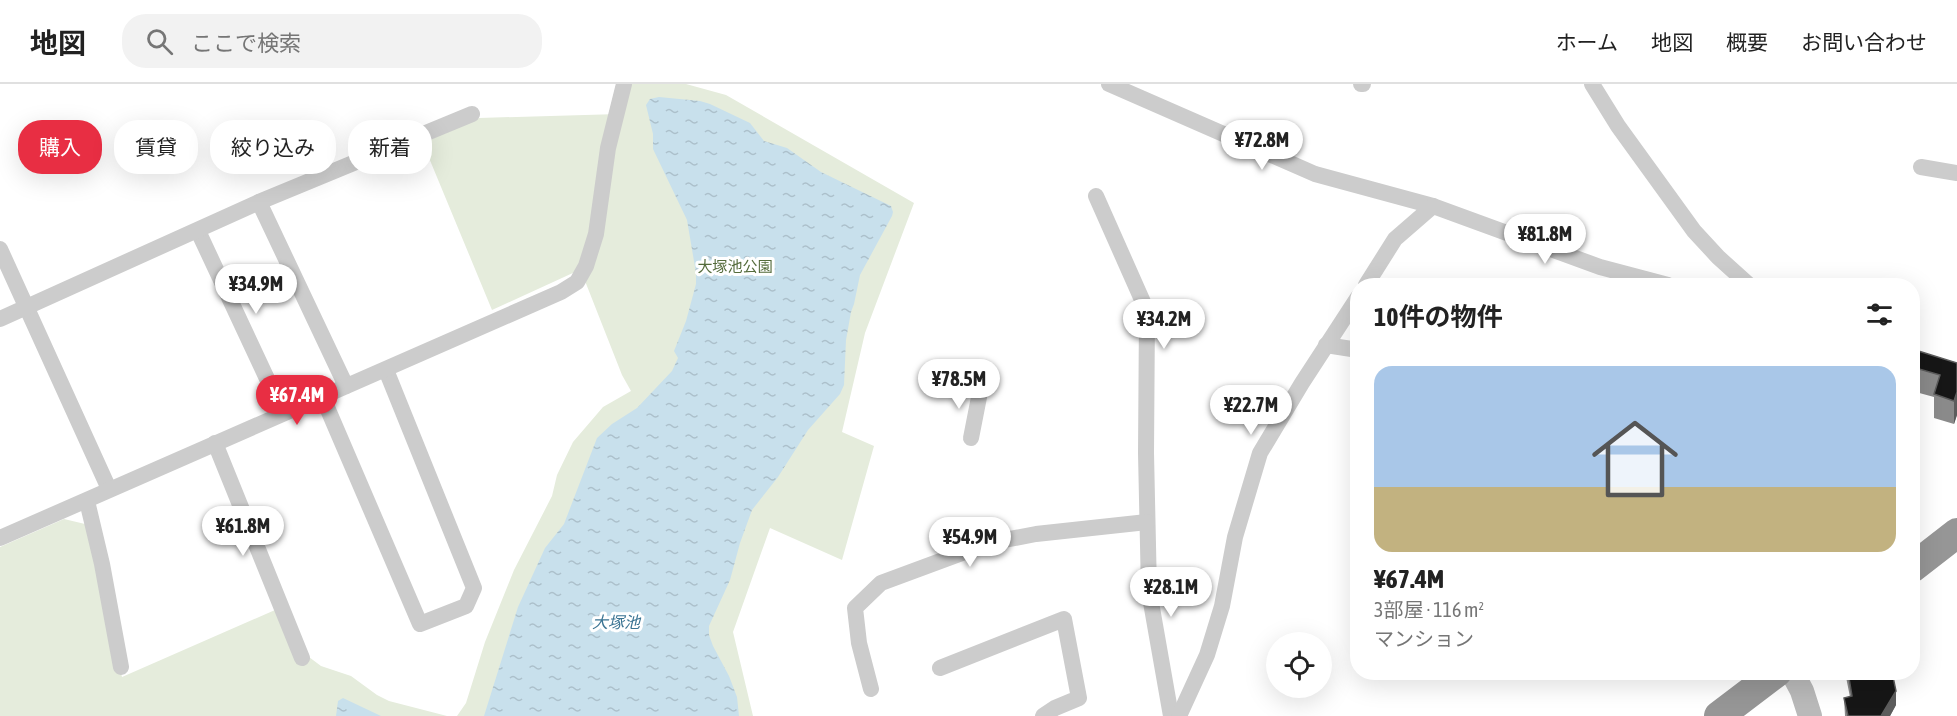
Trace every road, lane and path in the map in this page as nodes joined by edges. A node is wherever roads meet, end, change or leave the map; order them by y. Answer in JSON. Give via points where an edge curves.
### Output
{"nodes":[{"id":1,"x":624,"y":84,"type":"edge"},
{"id":2,"x":1109,"y":84,"type":"edge"},
{"id":3,"x":1592,"y":84,"type":"edge"},
{"id":4,"x":472,"y":114,"type":"dead end"},
{"id":5,"x":1921,"y":167,"type":"dead end"},
{"id":6,"x":1957,"y":173,"type":"edge"},
{"id":7,"x":1096,"y":196,"type":"dead end"},
{"id":8,"x":259,"y":202,"type":"junction"},
{"id":9,"x":1433,"y":206,"type":"junction"},
{"id":10,"x":198,"y":231,"type":"junction"},
{"id":11,"x":0,"y":249,"type":"edge"},
{"id":12,"x":1371,"y":278,"type":"edge"},
{"id":13,"x":1642,"y":278,"type":"edge"},
{"id":14,"x":1741,"y":278,"type":"edge"},
{"id":15,"x":26,"y":307,"type":"junction"},
{"id":16,"x":1350,"y":309,"type":"edge"},
{"id":17,"x":0,"y":319,"type":"edge"},
{"id":18,"x":1326,"y":345,"type":"junction"},
{"id":19,"x":1350,"y":349,"type":"edge"},
{"id":20,"x":386,"y":370,"type":"junction"},
{"id":21,"x":346,"y":386,"type":"junction"},
{"id":22,"x":981,"y":387,"type":"dead end"},
{"id":23,"x":323,"y":398,"type":"junction"},
{"id":24,"x":283,"y":413,"type":"junction"},
{"id":25,"x":971,"y":438,"type":"dead end"},
{"id":26,"x":215,"y":443,"type":"junction"},
{"id":27,"x":109,"y":489,"type":"junction"},
{"id":28,"x":87,"y":501,"type":"junction"},
{"id":29,"x":1147,"y":522,"type":"junction"},
{"id":30,"x":1956,"y":535,"type":"edge"},
{"id":31,"x":0,"y":538,"type":"edge"},
{"id":32,"x":1920,"y":562,"type":"edge"},
{"id":33,"x":302,"y":658,"type":"dead end"},
{"id":34,"x":121,"y":667,"type":"dead end"},
{"id":35,"x":940,"y":668,"type":"dead end"},
{"id":36,"x":1766,"y":680,"type":"edge"},
{"id":37,"x":1796,"y":680,"type":"edge"},
{"id":38,"x":871,"y":689,"type":"dead end"},
{"id":39,"x":1043,"y":716,"type":"edge"},
{"id":40,"x":1171,"y":716,"type":"edge"},
{"id":41,"x":1179,"y":716,"type":"edge"},
{"id":42,"x":1719,"y":716,"type":"edge"},
{"id":43,"x":1810,"y":716,"type":"edge"}],
"edges":[{"from":1,"to":20,"type":"street","via":[[608,148],[596,234],[577,282]]},
{"from":2,"to":9,"type":"street","via":[[1315,174]]},
{"from":3,"to":14,"type":"street","via":[[1694,231]]},
{"from":4,"to":8,"type":"street"},
{"from":5,"to":6,"type":"street"},
{"from":7,"to":29,"type":"street","via":[[1147,311]]},
{"from":8,"to":10,"type":"street"},
{"from":8,"to":21,"type":"street"},
{"from":9,"to":12,"type":"street","via":[[1395,240]]},
{"from":9,"to":13,"type":"street","via":[[1600,267]]},
{"from":10,"to":15,"type":"street"},
{"from":10,"to":24,"type":"street"},
{"from":11,"to":15,"type":"street"},
{"from":15,"to":17,"type":"street"},
{"from":15,"to":27,"type":"street"},
{"from":16,"to":18,"type":"street"},
{"from":18,"to":19,"type":"street"},
{"from":18,"to":41,"type":"street","via":[[1260,453],[1207,655]]},
{"from":20,"to":21,"type":"street"},
{"from":20,"to":23,"type":"street","via":[[474,588],[466,606],[420,624]]},
{"from":21,"to":23,"type":"street"},
{"from":22,"to":25,"type":"street"},
{"from":23,"to":24,"type":"street"},
{"from":24,"to":26,"type":"street"},
{"from":26,"to":27,"type":"street"},
{"from":26,"to":33,"type":"street"},
{"from":27,"to":28,"type":"street"},
{"from":28,"to":31,"type":"street"},
{"from":28,"to":34,"type":"street"},
{"from":29,"to":38,"type":"street","via":[[989,543],[881,583],[855,608],[859,644]]},
{"from":29,"to":40,"type":"street","via":[[1149,591]]},
{"from":30,"to":32,"type":"highway"},
{"from":35,"to":39,"type":"street","via":[[1064,619],[1079,698]]},
{"from":36,"to":42,"type":"highway"},
{"from":37,"to":43,"type":"street"}]}
